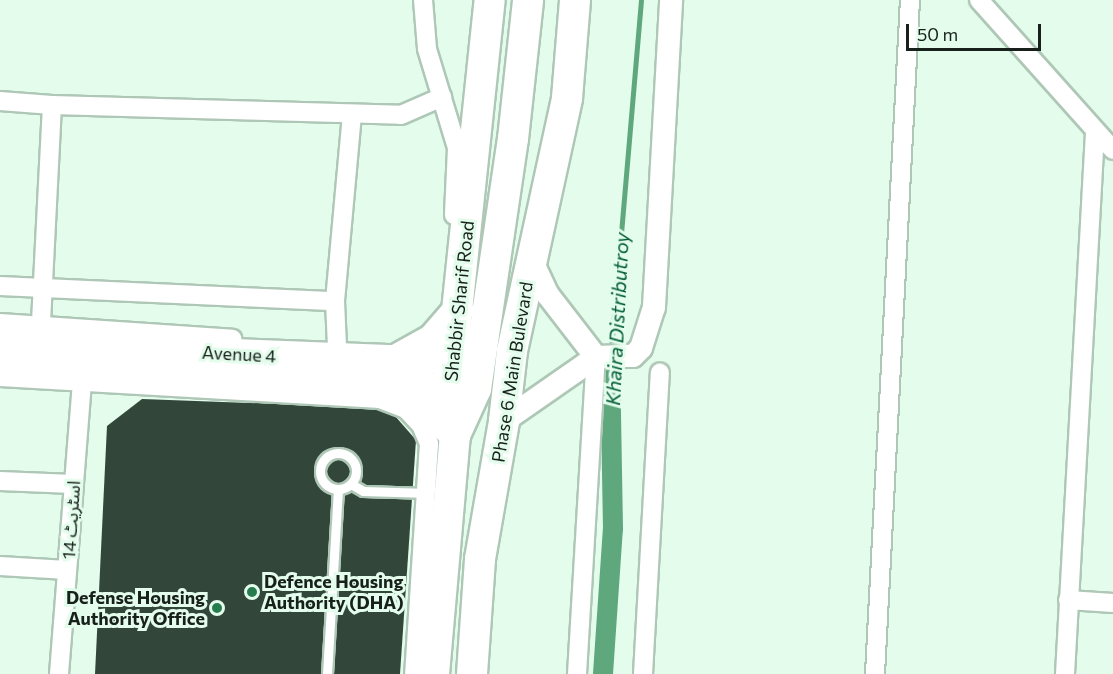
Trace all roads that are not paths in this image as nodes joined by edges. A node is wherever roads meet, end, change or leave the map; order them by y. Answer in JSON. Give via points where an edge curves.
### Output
{"nodes":[{"id":1,"x":423,"y":0,"type":"edge"},
{"id":2,"x":490,"y":0,"type":"edge"},
{"id":3,"x":528,"y":0,"type":"edge"},
{"id":4,"x":575,"y":0,"type":"edge"},
{"id":5,"x":671,"y":0,"type":"edge"},
{"id":6,"x":910,"y":0,"type":"edge"},
{"id":7,"x":979,"y":0,"type":"edge"},
{"id":8,"x":442,"y":97,"type":"junction"},
{"id":9,"x":0,"y":101,"type":"edge"},
{"id":10,"x":52,"y":105,"type":"junction"},
{"id":11,"x":352,"y":114,"type":"junction"},
{"id":12,"x":1095,"y":132,"type":"junction"},
{"id":13,"x":1113,"y":150,"type":"edge"},
{"id":14,"x":464,"y":250,"type":"junction"},
{"id":15,"x":531,"y":259,"type":"junction"},
{"id":16,"x":0,"y":286,"type":"edge"},
{"id":17,"x":45,"y":288,"type":"junction"},
{"id":18,"x":335,"y":301,"type":"junction"},
{"id":19,"x":458,"y":310,"type":"junction"},
{"id":20,"x":0,"y":324,"type":"edge"},
{"id":21,"x":40,"y":336,"type":"junction"},
{"id":22,"x":0,"y":343,"type":"edge"},
{"id":23,"x":339,"y":352,"type":"junction"},
{"id":24,"x":601,"y":358,"type":"junction"},
{"id":25,"x":0,"y":362,"type":"edge"},
{"id":26,"x":399,"y":371,"type":"junction"},
{"id":27,"x":660,"y":372,"type":"dead end"},
{"id":28,"x":83,"y":374,"type":"junction"},
{"id":29,"x":464,"y":374,"type":"junction"},
{"id":30,"x":0,"y":377,"type":"edge"},
{"id":31,"x":504,"y":420,"type":"junction"},
{"id":32,"x":455,"y":435,"type":"junction"},
{"id":33,"x":0,"y":481,"type":"edge"},
{"id":34,"x":73,"y":484,"type":"junction"},
{"id":35,"x":351,"y":484,"type":"junction"},
{"id":36,"x":338,"y":490,"type":"junction"},
{"id":37,"x":428,"y":494,"type":"junction"},
{"id":38,"x":0,"y":566,"type":"edge"},
{"id":39,"x":67,"y":570,"type":"junction"},
{"id":40,"x":1068,"y":600,"type":"junction"},
{"id":41,"x":1113,"y":603,"type":"edge"},
{"id":42,"x":59,"y":674,"type":"edge"},
{"id":43,"x":327,"y":674,"type":"edge"},
{"id":44,"x":414,"y":674,"type":"edge"},
{"id":45,"x":434,"y":674,"type":"edge"},
{"id":46,"x":472,"y":674,"type":"edge"},
{"id":47,"x":577,"y":674,"type":"edge"},
{"id":48,"x":643,"y":674,"type":"edge"},
{"id":49,"x":875,"y":674,"type":"edge"},
{"id":50,"x":1065,"y":674,"type":"edge"}],
"edges":[{"from":1,"to":8,"type":"street","via":[[427,50]]},
{"from":2,"to":14,"type":"main road","name":"Shabbir Sharif Road"},
{"from":3,"to":29,"type":"main road","via":[[513,139]]},
{"from":4,"to":15,"type":"main road","name":"Phase 6 Main Bulevard","via":[[567,98]]},
{"from":5,"to":24,"type":"street","via":[[654,306],[647,336],[633,356]]},
{"from":6,"to":49,"type":"street"},
{"from":7,"to":12,"type":"street"},
{"from":8,"to":11,"type":"street","via":[[409,114]]},
{"from":8,"to":14,"type":"street","via":[[457,148],[454,232]]},
{"from":9,"to":10,"type":"street"},
{"from":10,"to":11,"type":"street"},
{"from":10,"to":17,"type":"street"},
{"from":11,"to":18,"type":"street"},
{"from":12,"to":13,"type":"street"},
{"from":12,"to":40,"type":"street"},
{"from":14,"to":19,"type":"main road","name":"Shabbir Sharif Road"},
{"from":15,"to":24,"type":"street","via":[[548,295]]},
{"from":15,"to":31,"type":"main road","name":"Phase 6 Main Bulevard","via":[[512,351]]},
{"from":16,"to":17,"type":"street"},
{"from":17,"to":18,"type":"street"},
{"from":17,"to":21,"type":"street"},
{"from":18,"to":23,"type":"street"},
{"from":19,"to":26,"type":"main road"},
{"from":19,"to":29,"type":"main road","name":"Shabbir Sharif Road"},
{"from":20,"to":21,"type":"street"},
{"from":21,"to":22,"type":"main road","name":"Avenue 4"},
{"from":21,"to":23,"type":"main road","name":"Avenue 4"},
{"from":23,"to":26,"type":"main road","name":"Avenue 4"},
{"from":24,"to":31,"type":"street"},
{"from":24,"to":47,"type":"street"},
{"from":25,"to":28,"type":"main road","name":"Avenue 4"},
{"from":26,"to":28,"type":"main road","name":"Avenue 4"},
{"from":26,"to":29,"type":"main road","name":"Avenue 4"},
{"from":26,"to":32,"type":"main road"},
{"from":27,"to":48,"type":"street"},
{"from":28,"to":30,"type":"street"},
{"from":28,"to":34,"type":"street","name":"اسٹریٹ 14"},
{"from":28,"to":37,"type":"street","via":[[394,402],[415,417],[426,435]]},
{"from":29,"to":32,"type":"main road","name":"Shabbir Sharif Road"},
{"from":31,"to":46,"type":"main road","name":"Phase 6 Main Bulevard","via":[[480,560]]},
{"from":32,"to":45,"type":"main road","name":"Shabbir Sharif Road"},
{"from":33,"to":34,"type":"street"},
{"from":34,"to":39,"type":"street","name":"اسٹریٹ 14"},
{"from":35,"to":36,"type":"lane"},
{"from":35,"to":36,"type":"lane","via":[[356,465],[350,457],[331,454],[322,460],[319,470],[321,480]]},
{"from":35,"to":37,"type":"lane","via":[[363,491]]},
{"from":36,"to":43,"type":"lane"},
{"from":37,"to":44,"type":"street"},
{"from":38,"to":39,"type":"street"},
{"from":39,"to":42,"type":"street","name":"اسٹریٹ 14"},
{"from":40,"to":41,"type":"street"},
{"from":40,"to":50,"type":"street"}]}
